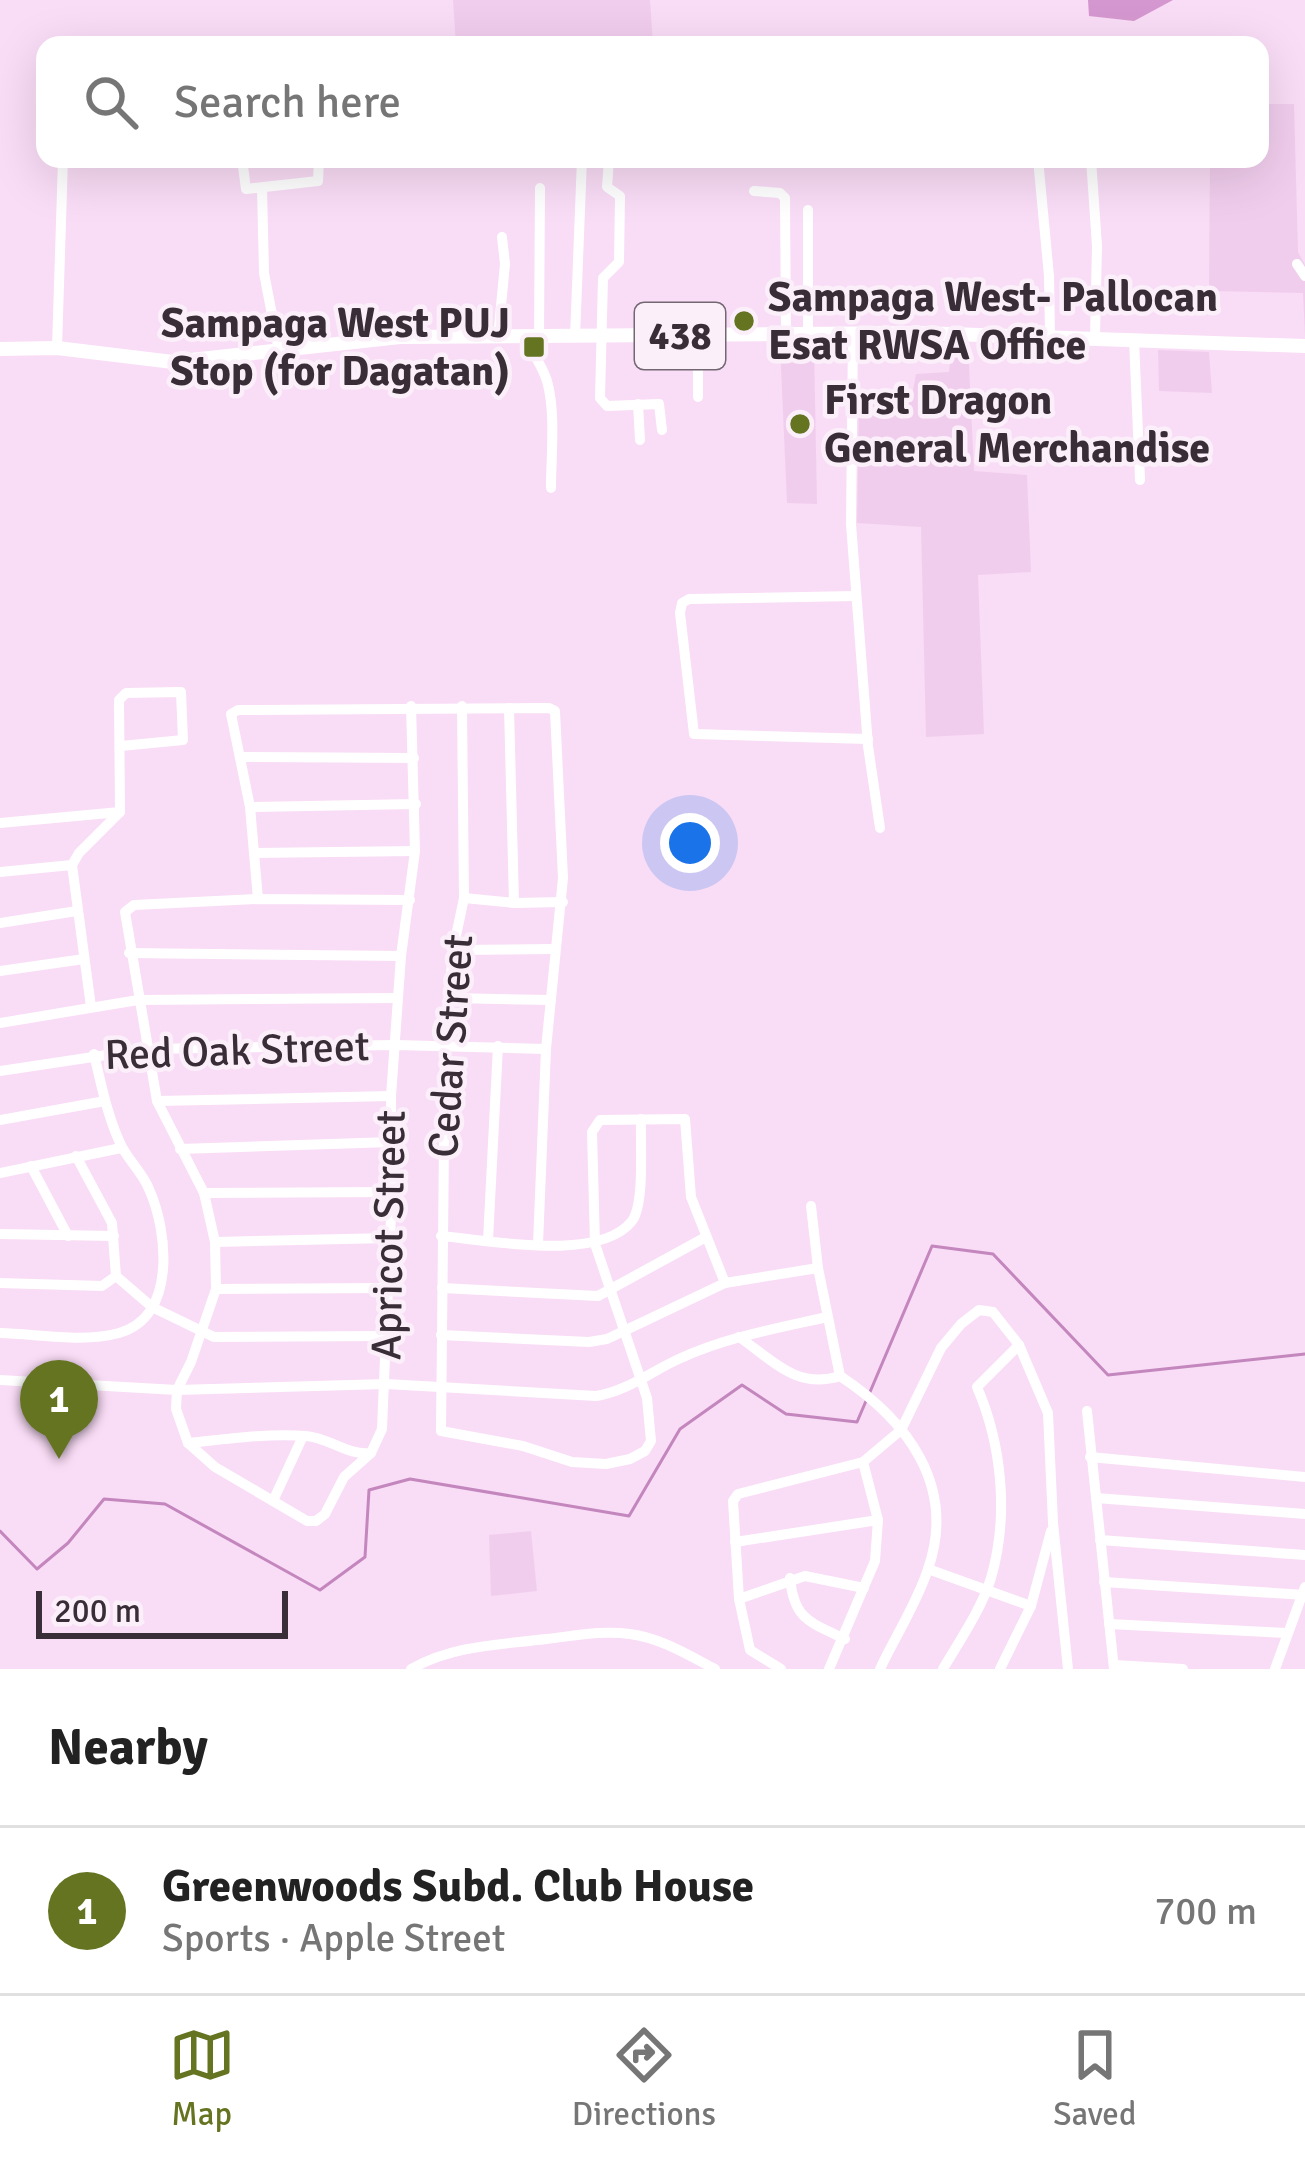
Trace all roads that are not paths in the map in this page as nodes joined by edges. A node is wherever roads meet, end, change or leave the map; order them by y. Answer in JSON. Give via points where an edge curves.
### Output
{"nodes":[{"id":1,"x":63,"y":168,"type":"edge"},
{"id":2,"x":243,"y":168,"type":"edge"},
{"id":3,"x":319,"y":168,"type":"edge"},
{"id":4,"x":582,"y":168,"type":"edge"},
{"id":5,"x":609,"y":168,"type":"edge"},
{"id":6,"x":1039,"y":168,"type":"edge"},
{"id":7,"x":1091,"y":168,"type":"edge"},
{"id":8,"x":262,"y":188,"type":"junction"},
{"id":9,"x":540,"y":188,"type":"dead end"},
{"id":10,"x":754,"y":190,"type":"dead end"},
{"id":11,"x":808,"y":209,"type":"dead end"},
{"id":12,"x":502,"y":237,"type":"dead end"},
{"id":13,"x":1297,"y":264,"type":"dead end"},
{"id":14,"x":1305,"y":276,"type":"edge"},
{"id":15,"x":786,"y":334,"type":"junction"},
{"id":16,"x":808,"y":334,"type":"junction"},
{"id":17,"x":853,"y":334,"type":"junction"},
{"id":18,"x":698,"y":335,"type":"junction"},
{"id":19,"x":603,"y":336,"type":"junction"},
{"id":20,"x":498,"y":337,"type":"junction"},
{"id":21,"x":534,"y":337,"type":"junction"},
{"id":22,"x":575,"y":337,"type":"junction"},
{"id":23,"x":1050,"y":338,"type":"junction"},
{"id":24,"x":1095,"y":338,"type":"junction"},
{"id":25,"x":1134,"y":339,"type":"junction"},
{"id":26,"x":1305,"y":346,"type":"edge"},
{"id":27,"x":57,"y":348,"type":"junction"},
{"id":28,"x":0,"y":349,"type":"edge"},
{"id":29,"x":279,"y":351,"type":"junction"},
{"id":30,"x":698,"y":397,"type":"dead end"},
{"id":31,"x":638,"y":404,"type":"junction"},
{"id":32,"x":662,"y":430,"type":"dead end"},
{"id":33,"x":640,"y":440,"type":"dead end"},
{"id":34,"x":1140,"y":480,"type":"dead end"},
{"id":35,"x":551,"y":488,"type":"dead end"},
{"id":36,"x":856,"y":596,"type":"junction"},
{"id":37,"x":411,"y":706,"type":"junction"},
{"id":38,"x":462,"y":706,"type":"junction"},
{"id":39,"x":508,"y":709,"type":"junction"},
{"id":40,"x":868,"y":740,"type":"junction"},
{"id":41,"x":122,"y":746,"type":"junction"},
{"id":42,"x":240,"y":757,"type":"junction"},
{"id":43,"x":414,"y":758,"type":"junction"},
{"id":44,"x":416,"y":804,"type":"junction"},
{"id":45,"x":250,"y":807,"type":"junction"},
{"id":46,"x":120,"y":812,"type":"junction"},
{"id":47,"x":0,"y":823,"type":"edge"},
{"id":48,"x":880,"y":828,"type":"dead end"},
{"id":49,"x":415,"y":851,"type":"junction"},
{"id":50,"x":254,"y":854,"type":"junction"},
{"id":51,"x":72,"y":865,"type":"junction"},
{"id":52,"x":0,"y":872,"type":"edge"},
{"id":53,"x":464,"y":898,"type":"junction"},
{"id":54,"x":258,"y":899,"type":"junction"},
{"id":55,"x":410,"y":900,"type":"junction"},
{"id":56,"x":562,"y":902,"type":"junction"},
{"id":57,"x":514,"y":903,"type":"junction"},
{"id":58,"x":77,"y":910,"type":"junction"},
{"id":59,"x":0,"y":923,"type":"edge"},
{"id":60,"x":554,"y":949,"type":"junction"},
{"id":61,"x":453,"y":950,"type":"junction"},
{"id":62,"x":129,"y":953,"type":"junction"},
{"id":63,"x":401,"y":956,"type":"junction"},
{"id":64,"x":84,"y":959,"type":"junction"},
{"id":65,"x":0,"y":971,"type":"edge"},
{"id":66,"x":398,"y":998,"type":"junction"},
{"id":67,"x":450,"y":998,"type":"junction"},
{"id":68,"x":138,"y":1000,"type":"junction"},
{"id":69,"x":551,"y":1000,"type":"junction"},
{"id":70,"x":91,"y":1007,"type":"junction"},
{"id":71,"x":0,"y":1023,"type":"edge"},
{"id":72,"x":395,"y":1046,"type":"junction"},
{"id":73,"x":498,"y":1046,"type":"junction"},
{"id":74,"x":445,"y":1047,"type":"junction"},
{"id":75,"x":146,"y":1049,"type":"junction"},
{"id":76,"x":546,"y":1049,"type":"junction"},
{"id":77,"x":94,"y":1054,"type":"junction"},
{"id":78,"x":0,"y":1071,"type":"edge"},
{"id":79,"x":391,"y":1096,"type":"junction"},
{"id":80,"x":157,"y":1101,"type":"junction"},
{"id":81,"x":105,"y":1102,"type":"junction"},
{"id":82,"x":641,"y":1119,"type":"junction"},
{"id":83,"x":0,"y":1120,"type":"edge"},
{"id":84,"x":392,"y":1142,"type":"junction"},
{"id":85,"x":121,"y":1148,"type":"junction"},
{"id":86,"x":180,"y":1148,"type":"junction"},
{"id":87,"x":76,"y":1156,"type":"junction"},
{"id":88,"x":31,"y":1166,"type":"junction"},
{"id":89,"x":0,"y":1173,"type":"edge"},
{"id":90,"x":392,"y":1192,"type":"junction"},
{"id":91,"x":204,"y":1193,"type":"junction"},
{"id":92,"x":811,"y":1206,"type":"dead end"},
{"id":93,"x":0,"y":1234,"type":"edge"},
{"id":94,"x":68,"y":1236,"type":"junction"},
{"id":95,"x":114,"y":1236,"type":"junction"},
{"id":96,"x":441,"y":1236,"type":"junction"},
{"id":97,"x":706,"y":1237,"type":"junction"},
{"id":98,"x":389,"y":1238,"type":"junction"},
{"id":99,"x":488,"y":1240,"type":"junction"},
{"id":100,"x":215,"y":1242,"type":"junction"},
{"id":101,"x":538,"y":1244,"type":"junction"},
{"id":102,"x":595,"y":1244,"type":"junction"},
{"id":103,"x":818,"y":1268,"type":"junction"},
{"id":104,"x":116,"y":1276,"type":"junction"},
{"id":105,"x":0,"y":1283,"type":"edge"},
{"id":106,"x":725,"y":1283,"type":"junction"},
{"id":107,"x":390,"y":1288,"type":"junction"},
{"id":108,"x":442,"y":1288,"type":"junction"},
{"id":109,"x":216,"y":1289,"type":"junction"},
{"id":110,"x":610,"y":1289,"type":"junction"},
{"id":111,"x":152,"y":1306,"type":"junction"},
{"id":112,"x":827,"y":1317,"type":"junction"},
{"id":113,"x":625,"y":1331,"type":"junction"},
{"id":114,"x":0,"y":1333,"type":"edge"},
{"id":115,"x":208,"y":1334,"type":"junction"},
{"id":116,"x":442,"y":1335,"type":"junction"},
{"id":117,"x":386,"y":1336,"type":"junction"},
{"id":118,"x":739,"y":1337,"type":"junction"},
{"id":119,"x":1019,"y":1345,"type":"junction"},
{"id":120,"x":841,"y":1376,"type":"junction"},
{"id":121,"x":640,"y":1378,"type":"junction"},
{"id":122,"x":0,"y":1381,"type":"edge"},
{"id":123,"x":386,"y":1384,"type":"junction"},
{"id":124,"x":440,"y":1387,"type":"junction"},
{"id":125,"x":177,"y":1390,"type":"junction"},
{"id":126,"x":1087,"y":1411,"type":"dead end"},
{"id":127,"x":897,"y":1426,"type":"junction"},
{"id":128,"x":303,"y":1436,"type":"junction"},
{"id":129,"x":188,"y":1443,"type":"junction"},
{"id":130,"x":371,"y":1454,"type":"junction"},
{"id":131,"x":1090,"y":1457,"type":"junction"},
{"id":132,"x":862,"y":1462,"type":"junction"},
{"id":133,"x":1305,"y":1477,"type":"edge"},
{"id":134,"x":1096,"y":1498,"type":"junction"},
{"id":135,"x":273,"y":1501,"type":"junction"},
{"id":136,"x":1305,"y":1514,"type":"edge"},
{"id":137,"x":878,"y":1520,"type":"junction"},
{"id":138,"x":1053,"y":1522,"type":"junction"},
{"id":139,"x":1100,"y":1540,"type":"junction"},
{"id":140,"x":735,"y":1542,"type":"junction"},
{"id":141,"x":1305,"y":1555,"type":"edge"},
{"id":142,"x":928,"y":1569,"type":"junction"},
{"id":143,"x":790,"y":1578,"type":"junction"},
{"id":144,"x":1104,"y":1582,"type":"junction"},
{"id":145,"x":864,"y":1588,"type":"junction"},
{"id":146,"x":986,"y":1591,"type":"junction"},
{"id":147,"x":1304,"y":1592,"type":"edge"},
{"id":148,"x":739,"y":1599,"type":"junction"},
{"id":149,"x":1031,"y":1606,"type":"junction"},
{"id":150,"x":1109,"y":1624,"type":"junction"},
{"id":151,"x":1287,"y":1633,"type":"junction"},
{"id":152,"x":844,"y":1639,"type":"junction"},
{"id":153,"x":1114,"y":1667,"type":"edge"},
{"id":154,"x":411,"y":1669,"type":"edge"},
{"id":155,"x":716,"y":1669,"type":"edge"},
{"id":156,"x":781,"y":1669,"type":"edge"},
{"id":157,"x":829,"y":1669,"type":"edge"},
{"id":158,"x":880,"y":1669,"type":"edge"},
{"id":159,"x":944,"y":1669,"type":"edge"},
{"id":160,"x":1000,"y":1669,"type":"edge"},
{"id":161,"x":1068,"y":1669,"type":"edge"},
{"id":162,"x":1183,"y":1669,"type":"edge"},
{"id":163,"x":1275,"y":1669,"type":"edge"}],
"edges":[{"from":1,"to":27,"type":"street"},
{"from":2,"to":8,"type":"street","via":[[244,188]]},
{"from":3,"to":8,"type":"street","via":[[318,182]]},
{"from":4,"to":22,"type":"street"},
{"from":5,"to":19,"type":"street","via":[[608,188],[620,196],[620,262],[603,278]]},
{"from":6,"to":23,"type":"street"},
{"from":7,"to":24,"type":"street"},
{"from":8,"to":29,"type":"street"},
{"from":9,"to":21,"type":"street"},
{"from":10,"to":15,"type":"street","via":[[784,198]]},
{"from":11,"to":16,"type":"street"},
{"from":12,"to":20,"type":"street"},
{"from":13,"to":14,"type":"street"},
{"from":15,"to":16,"type":"main road","number":"438"},
{"from":15,"to":18,"type":"main road","number":"438"},
{"from":16,"to":17,"type":"main road","number":"438"},
{"from":17,"to":23,"type":"main road","number":"438"},
{"from":17,"to":36,"type":"street"},
{"from":18,"to":19,"type":"main road","number":"438"},
{"from":18,"to":30,"type":"street"},
{"from":19,"to":22,"type":"main road","number":"438"},
{"from":19,"to":31,"type":"street","via":[[602,404]]},
{"from":20,"to":21,"type":"main road","number":"438"},
{"from":20,"to":29,"type":"main road","number":"438","via":[[400,337]]},
{"from":21,"to":22,"type":"main road","number":"438"},
{"from":21,"to":35,"type":"street","via":[[531,354],[549,391]]},
{"from":23,"to":24,"type":"main road","number":"438"},
{"from":24,"to":25,"type":"main road","number":"438"},
{"from":25,"to":26,"type":"main road","number":"438"},
{"from":25,"to":34,"type":"street"},
{"from":27,"to":28,"type":"main road","number":"438"},
{"from":27,"to":29,"type":"main road","number":"438","via":[[172,362]]},
{"from":31,"to":32,"type":"street","via":[[659,404]]},
{"from":31,"to":33,"type":"street"},
{"from":36,"to":40,"type":"street"},
{"from":36,"to":40,"type":"street","via":[[689,599],[680,613],[694,734]]},
{"from":37,"to":38,"type":"street"},
{"from":37,"to":42,"type":"street","via":[[238,710],[230,721]]},
{"from":37,"to":43,"type":"street","name":"Apricot Street"},
{"from":38,"to":39,"type":"street"},
{"from":38,"to":53,"type":"street","name":"Cedar Street"},
{"from":39,"to":56,"type":"street","via":[[555,711]]},
{"from":39,"to":57,"type":"street"},
{"from":40,"to":48,"type":"street"},
{"from":41,"to":41,"type":"street","via":[[121,695],[181,692],[183,740]]},
{"from":41,"to":46,"type":"street"},
{"from":42,"to":43,"type":"street"},
{"from":42,"to":45,"type":"street"},
{"from":43,"to":44,"type":"street","name":"Apricot Street"},
{"from":44,"to":45,"type":"street"},
{"from":44,"to":49,"type":"street","name":"Apricot Street"},
{"from":45,"to":50,"type":"street"},
{"from":46,"to":47,"type":"street"},
{"from":46,"to":51,"type":"street"},
{"from":49,"to":50,"type":"street"},
{"from":49,"to":55,"type":"street","name":"Apricot Street"},
{"from":50,"to":54,"type":"street"},
{"from":51,"to":52,"type":"street"},
{"from":51,"to":58,"type":"street"},
{"from":53,"to":57,"type":"street"},
{"from":53,"to":61,"type":"street","name":"Cedar Street"},
{"from":54,"to":55,"type":"street"},
{"from":54,"to":62,"type":"street","via":[[134,905],[125,912]]},
{"from":55,"to":63,"type":"street","name":"Apricot Street"},
{"from":56,"to":57,"type":"street"},
{"from":56,"to":60,"type":"street"},
{"from":58,"to":59,"type":"street"},
{"from":58,"to":64,"type":"street"},
{"from":60,"to":61,"type":"street"},
{"from":60,"to":69,"type":"street"},
{"from":61,"to":67,"type":"street","name":"Cedar Street"},
{"from":62,"to":63,"type":"street"},
{"from":62,"to":68,"type":"street"},
{"from":63,"to":66,"type":"street","name":"Apricot Street"},
{"from":64,"to":65,"type":"street"},
{"from":64,"to":70,"type":"street"},
{"from":66,"to":68,"type":"street"},
{"from":66,"to":72,"type":"street","name":"Apricot Street"},
{"from":67,"to":69,"type":"street"},
{"from":67,"to":74,"type":"street","name":"Cedar Street"},
{"from":68,"to":70,"type":"street"},
{"from":68,"to":75,"type":"street"},
{"from":69,"to":76,"type":"street"},
{"from":70,"to":71,"type":"street"},
{"from":72,"to":74,"type":"street","name":"Red Oak Street"},
{"from":72,"to":75,"type":"street","name":"Red Oak Street"},
{"from":72,"to":79,"type":"street","name":"Apricot Street"},
{"from":73,"to":74,"type":"street","name":"Red Oak Street"},
{"from":73,"to":76,"type":"street","name":"Red Oak Street"},
{"from":73,"to":99,"type":"street"},
{"from":74,"to":96,"type":"street","name":"Cedar Street"},
{"from":75,"to":77,"type":"street","name":"Red Oak Street"},
{"from":75,"to":80,"type":"street"},
{"from":76,"to":101,"type":"street"},
{"from":77,"to":78,"type":"street","name":"Red Oak Street"},
{"from":77,"to":81,"type":"street"},
{"from":79,"to":80,"type":"street"},
{"from":79,"to":84,"type":"street","name":"Apricot Street"},
{"from":80,"to":86,"type":"street"},
{"from":81,"to":83,"type":"street"},
{"from":81,"to":85,"type":"street"},
{"from":82,"to":97,"type":"street","via":[[687,1124],[691,1197]]},
{"from":82,"to":102,"type":"street","via":[[638,1206],[632,1221]]},
{"from":82,"to":102,"type":"street","via":[[600,1120],[592,1132]]},
{"from":84,"to":86,"type":"street"},
{"from":84,"to":90,"type":"street","name":"Apricot Street"},
{"from":85,"to":87,"type":"street"},
{"from":85,"to":111,"type":"street","via":[[154,1202],[164,1253]]},
{"from":86,"to":91,"type":"street"},
{"from":87,"to":88,"type":"street"},
{"from":87,"to":95,"type":"street"},
{"from":88,"to":89,"type":"street"},
{"from":88,"to":94,"type":"street"},
{"from":90,"to":91,"type":"street"},
{"from":90,"to":98,"type":"street","name":"Apricot Street"},
{"from":91,"to":100,"type":"street"},
{"from":92,"to":103,"type":"street"},
{"from":93,"to":94,"type":"street"},
{"from":94,"to":95,"type":"street"},
{"from":95,"to":104,"type":"street"},
{"from":96,"to":99,"type":"street"},
{"from":96,"to":108,"type":"street","name":"Cedar Street"},
{"from":97,"to":106,"type":"street"},
{"from":97,"to":110,"type":"street"},
{"from":98,"to":100,"type":"street"},
{"from":98,"to":107,"type":"street","name":"Apricot Street"},
{"from":99,"to":101,"type":"street"},
{"from":100,"to":109,"type":"street"},
{"from":101,"to":102,"type":"street"},
{"from":102,"to":110,"type":"street"},
{"from":103,"to":106,"type":"street"},
{"from":103,"to":112,"type":"street"},
{"from":104,"to":105,"type":"street","via":[[102,1286]]},
{"from":104,"to":111,"type":"street"},
{"from":106,"to":113,"type":"street"},
{"from":107,"to":109,"type":"street"},
{"from":107,"to":117,"type":"street","name":"Apricot Street"},
{"from":108,"to":110,"type":"street","via":[[598,1296]]},
{"from":108,"to":116,"type":"street","name":"Cedar Street"},
{"from":109,"to":115,"type":"street"},
{"from":110,"to":113,"type":"street"},
{"from":111,"to":114,"type":"street","via":[[142,1321],[100,1337]]},
{"from":111,"to":115,"type":"street"},
{"from":112,"to":118,"type":"street"},
{"from":112,"to":120,"type":"street"},
{"from":113,"to":116,"type":"street","via":[[589,1342]]},
{"from":113,"to":121,"type":"street"},
{"from":115,"to":117,"type":"street"},
{"from":115,"to":125,"type":"street"},
{"from":116,"to":124,"type":"street","name":"Cedar Street"},
{"from":117,"to":123,"type":"street","name":"Apricot Street"},
{"from":118,"to":120,"type":"street","via":[[799,1378],[816,1384]]},
{"from":118,"to":121,"type":"street"},
{"from":119,"to":127,"type":"street","via":[[993,1312],[979,1310],[941,1348]]},
{"from":119,"to":138,"type":"street","via":[[1048,1413]]},
{"from":119,"to":146,"type":"street","via":[[977,1387],[994,1426],[1000,1472]]},
{"from":120,"to":127,"type":"street"},
{"from":121,"to":124,"type":"street","via":[[596,1396]]},
{"from":121,"to":124,"type":"street","via":[[651,1441],[646,1451],[606,1464],[440,1431]]},
{"from":122,"to":125,"type":"street"},
{"from":123,"to":124,"type":"street"},
{"from":123,"to":125,"type":"street"},
{"from":123,"to":130,"type":"street","name":"Apricot Street"},
{"from":125,"to":129,"type":"street"},
{"from":126,"to":131,"type":"street"},
{"from":127,"to":132,"type":"street"},
{"from":127,"to":142,"type":"street","via":[[932,1473],[936,1532]]},
{"from":128,"to":129,"type":"street"},
{"from":128,"to":130,"type":"street"},
{"from":128,"to":135,"type":"street"},
{"from":129,"to":135,"type":"street"},
{"from":130,"to":135,"type":"street","via":[[344,1477],[316,1521]]},
{"from":131,"to":133,"type":"street"},
{"from":131,"to":134,"type":"street"},
{"from":132,"to":137,"type":"street"},
{"from":132,"to":140,"type":"street","via":[[738,1494]]},
{"from":134,"to":136,"type":"street"},
{"from":134,"to":139,"type":"street"},
{"from":137,"to":140,"type":"street"},
{"from":137,"to":145,"type":"street"},
{"from":138,"to":149,"type":"street"},
{"from":138,"to":161,"type":"street"},
{"from":139,"to":141,"type":"street"},
{"from":139,"to":144,"type":"street"},
{"from":140,"to":148,"type":"street"},
{"from":142,"to":146,"type":"street"},
{"from":142,"to":158,"type":"street"},
{"from":143,"to":145,"type":"street"},
{"from":143,"to":148,"type":"street"},
{"from":143,"to":152,"type":"street","via":[[793,1604],[807,1620]]},
{"from":144,"to":147,"type":"street"},
{"from":144,"to":150,"type":"street"},
{"from":145,"to":152,"type":"street"},
{"from":146,"to":149,"type":"street"},
{"from":146,"to":159,"type":"street"},
{"from":147,"to":151,"type":"street"},
{"from":148,"to":156,"type":"street","via":[[750,1650]]},
{"from":149,"to":160,"type":"street"},
{"from":150,"to":151,"type":"street"},
{"from":150,"to":153,"type":"street"},
{"from":151,"to":163,"type":"street"},
{"from":152,"to":157,"type":"street"},
{"from":153,"to":162,"type":"street"},
{"from":154,"to":155,"type":"street","via":[[481,1645],[600,1632],[659,1641]]}]}
